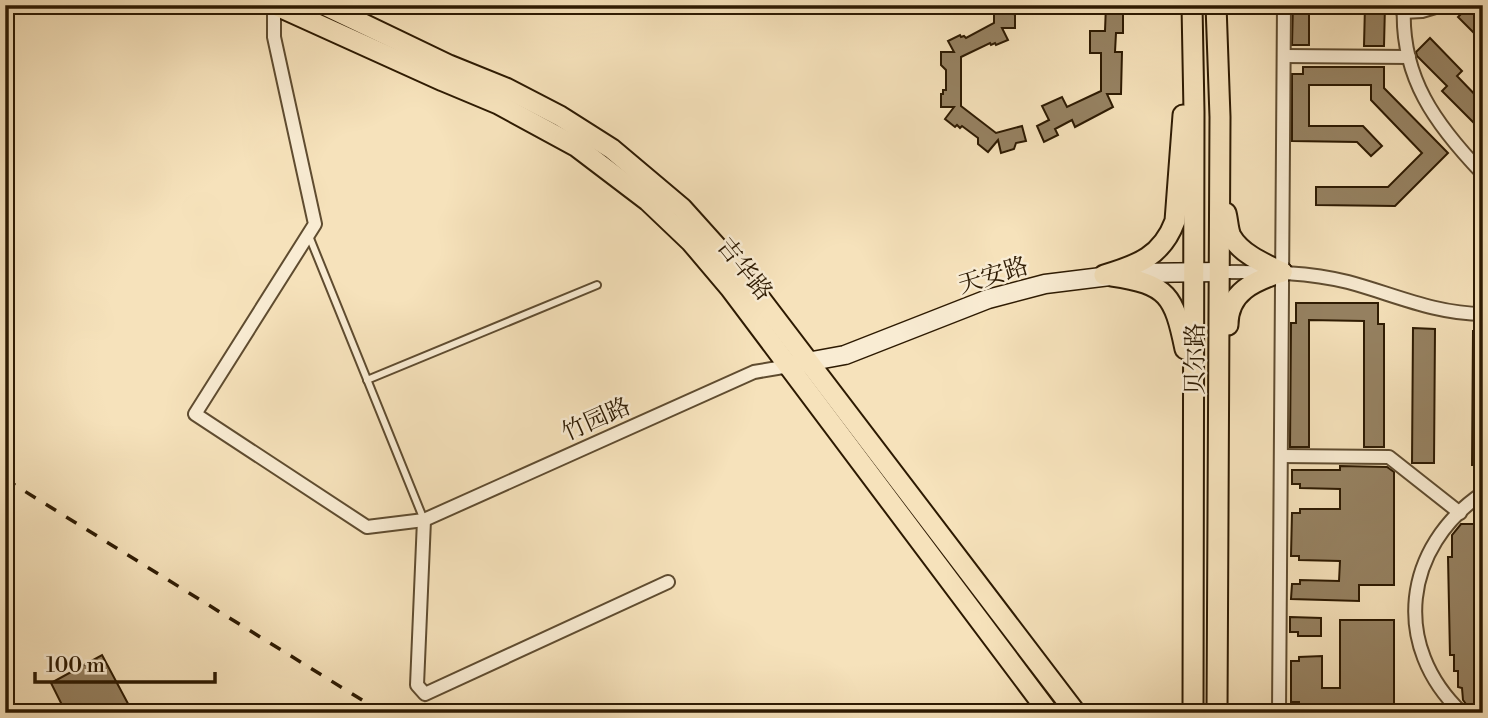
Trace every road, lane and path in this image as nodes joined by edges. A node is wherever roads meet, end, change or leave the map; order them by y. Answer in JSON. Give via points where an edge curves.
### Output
{"nodes":[{"id":1,"x":275,"y":5,"type":"edge"},
{"id":2,"x":324,"y":5,"type":"edge"},
{"id":3,"x":1192,"y":5,"type":"edge"},
{"id":4,"x":1216,"y":5,"type":"edge"},
{"id":5,"x":1284,"y":5,"type":"edge"},
{"id":6,"x":1442,"y":5,"type":"edge"},
{"id":7,"x":1403,"y":8,"type":"edge"},
{"id":8,"x":1284,"y":56,"type":"junction"},
{"id":9,"x":1409,"y":57,"type":"junction"},
{"id":10,"x":1193,"y":73,"type":"junction"},
{"id":11,"x":1220,"y":159,"type":"junction"},
{"id":12,"x":1483,"y":174,"type":"edge"},
{"id":13,"x":308,"y":234,"type":"junction"},
{"id":14,"x":1194,"y":272,"type":"junction"},
{"id":15,"x":1219,"y":272,"type":"junction"},
{"id":16,"x":1282,"y":272,"type":"junction"},
{"id":17,"x":1104,"y":275,"type":"junction"},
{"id":18,"x":597,"y":285,"type":"dead end"},
{"id":19,"x":1483,"y":314,"type":"edge"},
{"id":20,"x":809,"y":362,"type":"junction"},
{"id":21,"x":789,"y":366,"type":"junction"},
{"id":22,"x":367,"y":380,"type":"junction"},
{"id":23,"x":1193,"y":388,"type":"junction"},
{"id":24,"x":1281,"y":456,"type":"junction"},
{"id":25,"x":1219,"y":472,"type":"junction"},
{"id":26,"x":1483,"y":493,"type":"edge"},
{"id":27,"x":1460,"y":513,"type":"junction"},
{"id":28,"x":424,"y":520,"type":"junction"},
{"id":29,"x":668,"y":582,"type":"dead end"},
{"id":30,"x":1191,"y":707,"type":"edge"},
{"id":31,"x":1218,"y":708,"type":"edge"},
{"id":32,"x":1049,"y":713,"type":"edge"},
{"id":33,"x":1076,"y":713,"type":"edge"},
{"id":34,"x":1279,"y":713,"type":"edge"},
{"id":35,"x":1462,"y":713,"type":"edge"}],
"edges":[{"from":1,"to":13,"type":"street","via":[[274,37],[315,224]]},
{"from":1,"to":21,"type":"main road","name":"吉华路","via":[[507,108],[601,164],[691,242]]},
{"from":2,"to":20,"type":"main road","name":"吉华路","via":[[533,101],[612,149],[704,230]]},
{"from":3,"to":10,"type":"main road","name":"贝尔路"},
{"from":4,"to":11,"type":"main road","name":"贝尔路"},
{"from":5,"to":8,"type":"street"},
{"from":6,"to":7,"type":"street","via":[[1422,11]]},
{"from":7,"to":9,"type":"street"},
{"from":8,"to":9,"type":"street"},
{"from":8,"to":16,"type":"street"},
{"from":9,"to":12,"type":"street","via":[[1435,119]]},
{"from":10,"to":14,"type":"main road","name":"贝尔路"},
{"from":10,"to":17,"type":"main road","via":[[1182,116],[1175,221],[1169,236],[1146,259]]},
{"from":11,"to":15,"type":"main road","name":"贝尔路"},
{"from":11,"to":16,"type":"main road","via":[[1231,236],[1261,262]]},
{"from":13,"to":22,"type":"lane"},
{"from":13,"to":28,"type":"street","name":"竹园路","via":[[195,414],[367,527]]},
{"from":14,"to":15,"type":"street","name":"天安路"},
{"from":14,"to":17,"type":"street","name":"天安路"},
{"from":14,"to":23,"type":"main road","name":"贝尔路"},
{"from":15,"to":16,"type":"street"},
{"from":15,"to":25,"type":"main road","name":"贝尔路"},
{"from":16,"to":19,"type":"street","via":[[1345,281],[1435,310]]},
{"from":16,"to":24,"type":"street"},
{"from":16,"to":25,"type":"main road","via":[[1249,286],[1232,302],[1228,317],[1229,411]]},
{"from":17,"to":20,"type":"street","name":"天安路","via":[[988,299],[845,355]]},
{"from":17,"to":23,"type":"main road","via":[[1149,283],[1171,299]]},
{"from":18,"to":22,"type":"lane"},
{"from":20,"to":21,"type":"street","name":"天安路"},
{"from":20,"to":33,"type":"main road","name":"吉华路"},
{"from":21,"to":28,"type":"street","name":"竹园路","via":[[754,372]]},
{"from":21,"to":32,"type":"main road","name":"吉华路"},
{"from":22,"to":28,"type":"lane"},
{"from":23,"to":30,"type":"main road","name":"贝尔路"},
{"from":24,"to":27,"type":"street","via":[[1389,457]]},
{"from":24,"to":34,"type":"street"},
{"from":25,"to":31,"type":"main road","name":"贝尔路"},
{"from":26,"to":27,"type":"street"},
{"from":27,"to":35,"type":"street","via":[[1428,555],[1415,606],[1419,646],[1429,671]]},
{"from":28,"to":29,"type":"street","via":[[417,685],[425,694]]}]}
